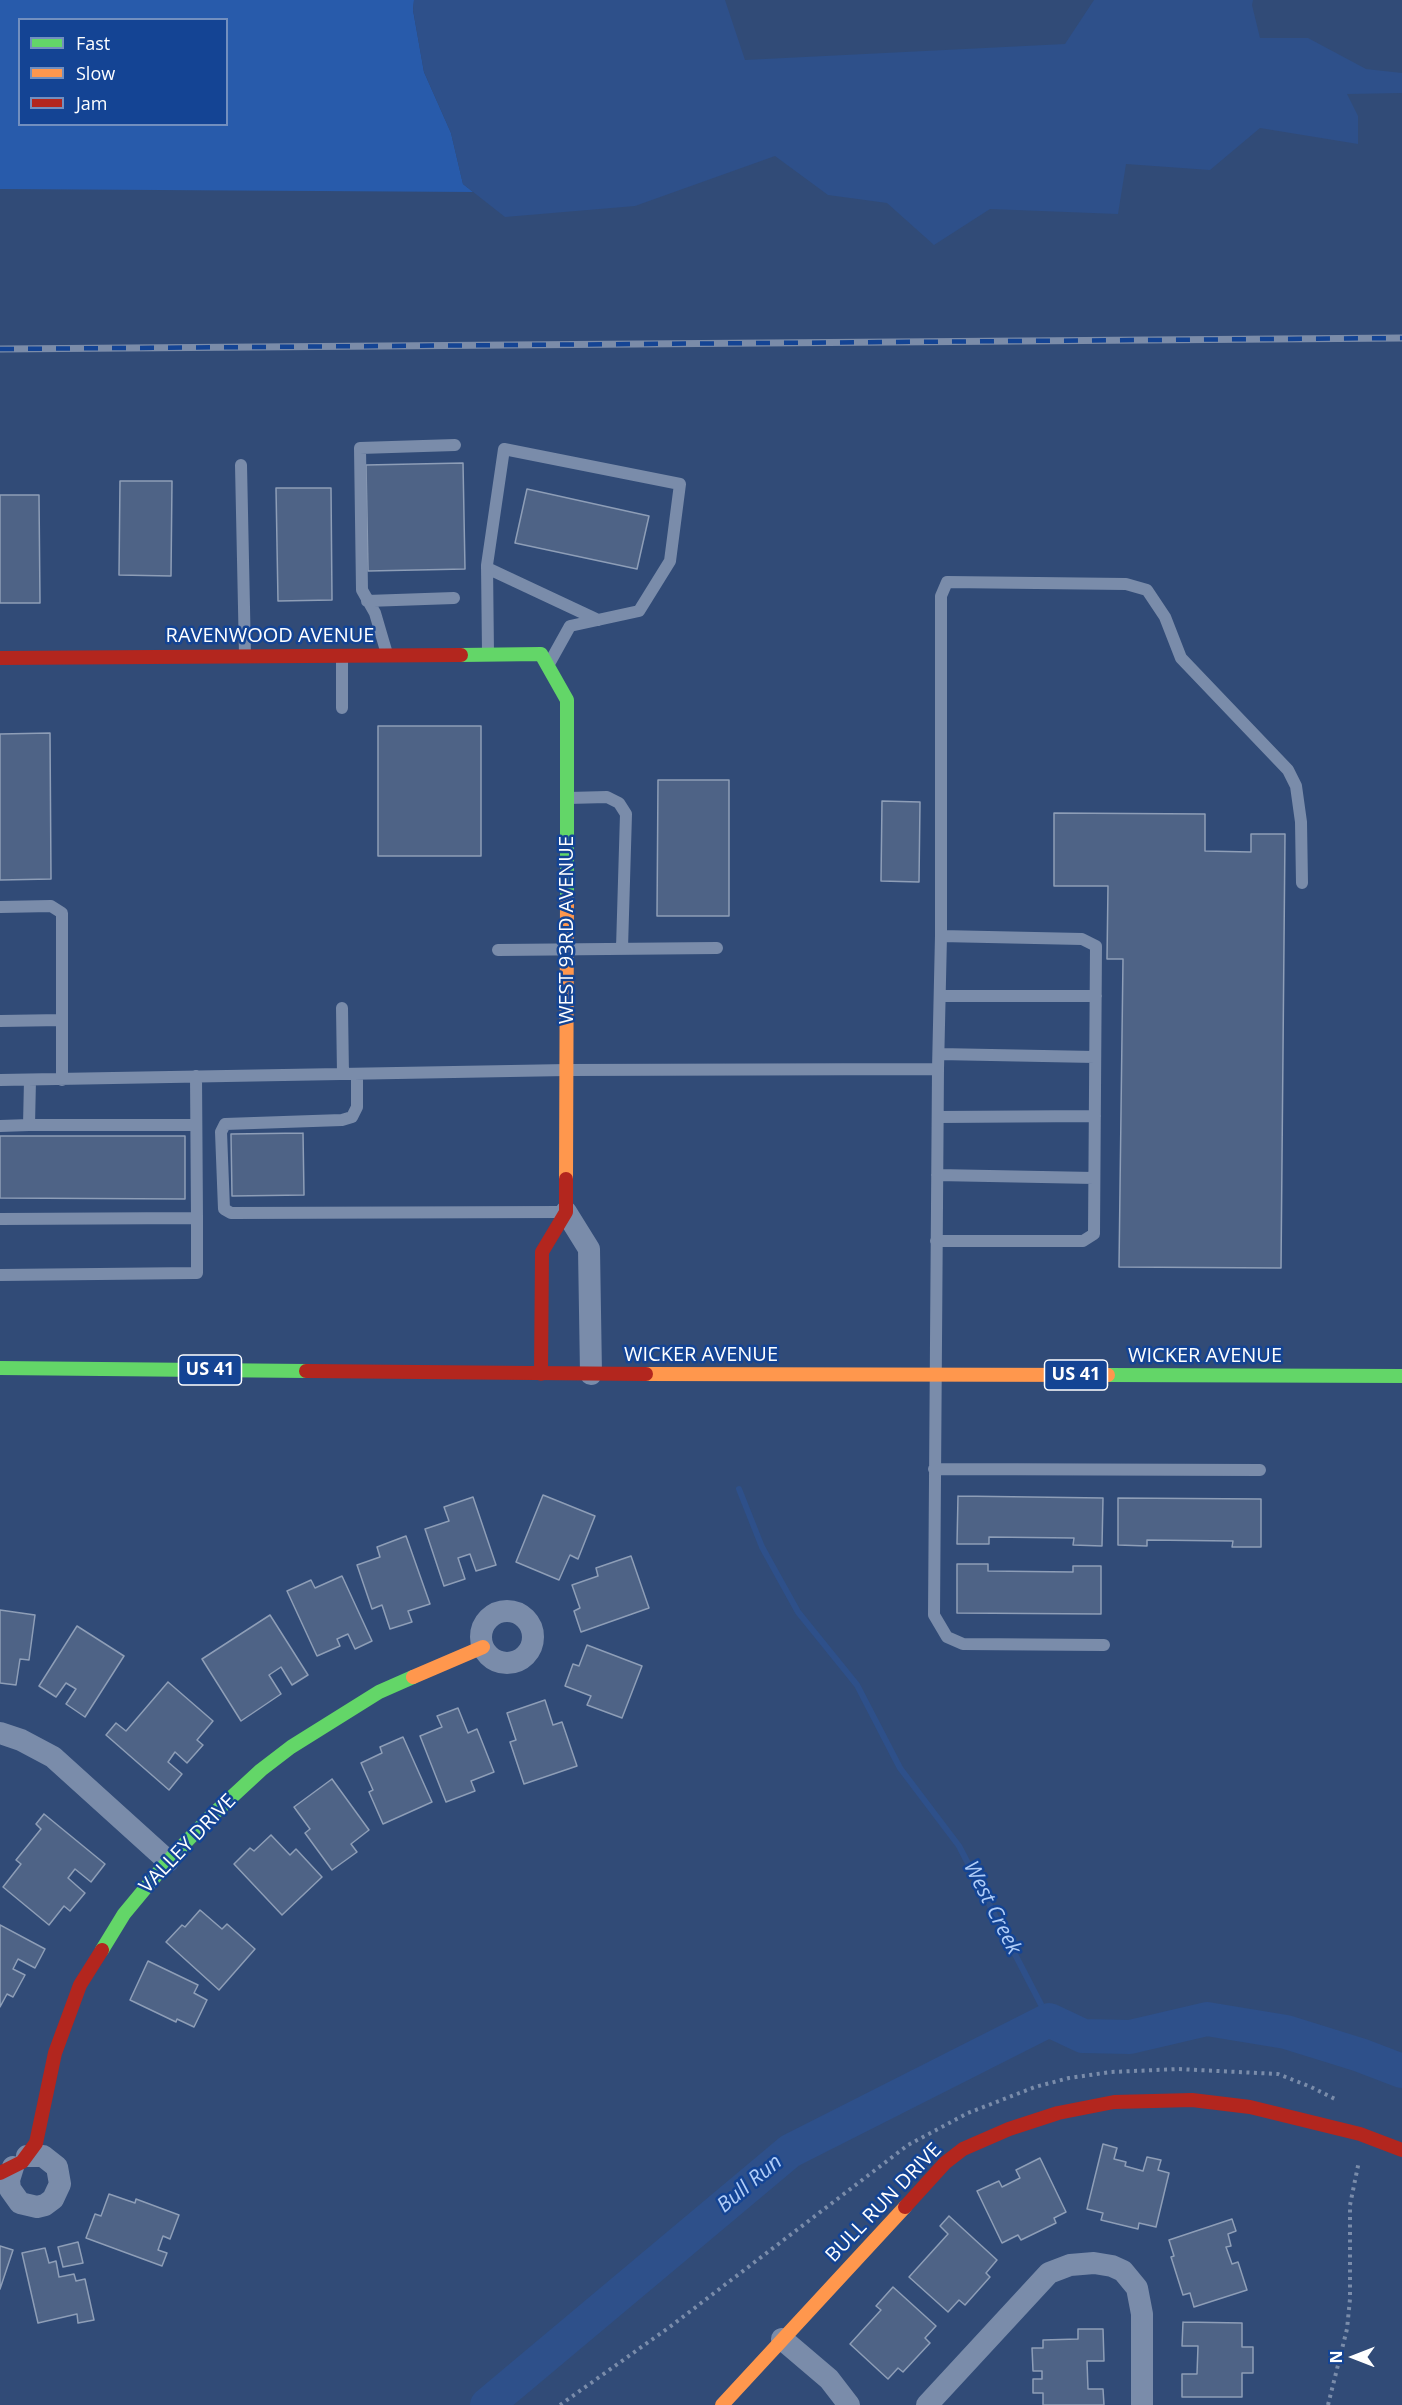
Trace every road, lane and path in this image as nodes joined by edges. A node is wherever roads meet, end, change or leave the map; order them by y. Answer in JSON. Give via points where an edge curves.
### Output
{"nodes":[{"id":1,"x":455,"y":445,"type":"dead end"},
{"id":2,"x":241,"y":465,"type":"dead end"},
{"id":3,"x":487,"y":568,"type":"junction"},
{"id":4,"x":454,"y":598,"type":"dead end"},
{"id":5,"x":367,"y":601,"type":"junction"},
{"id":6,"x":598,"y":620,"type":"junction"},
{"id":7,"x":342,"y":655,"type":"junction"},
{"id":8,"x":388,"y":655,"type":"junction"},
{"id":9,"x":489,"y":655,"type":"junction"},
{"id":10,"x":245,"y":656,"type":"junction"},
{"id":11,"x":0,"y":658,"type":"edge"},
{"id":12,"x":544,"y":660,"type":"junction"},
{"id":13,"x":342,"y":708,"type":"dead end"},
{"id":14,"x":567,"y":798,"type":"junction"},
{"id":15,"x":1302,"y":883,"type":"dead end"},
{"id":16,"x":0,"y":907,"type":"edge"},
{"id":17,"x":941,"y":936,"type":"junction"},
{"id":18,"x":566,"y":948,"type":"junction"},
{"id":19,"x":622,"y":948,"type":"junction"},
{"id":20,"x":717,"y":948,"type":"dead end"},
{"id":21,"x":498,"y":950,"type":"dead end"},
{"id":22,"x":940,"y":996,"type":"junction"},
{"id":23,"x":1096,"y":996,"type":"junction"},
{"id":24,"x":342,"y":1008,"type":"dead end"},
{"id":25,"x":62,"y":1020,"type":"junction"},
{"id":26,"x":0,"y":1021,"type":"edge"},
{"id":27,"x":939,"y":1054,"type":"junction"},
{"id":28,"x":1095,"y":1057,"type":"junction"},
{"id":29,"x":938,"y":1069,"type":"junction"},
{"id":30,"x":567,"y":1070,"type":"junction"},
{"id":31,"x":343,"y":1074,"type":"junction"},
{"id":32,"x":357,"y":1074,"type":"junction"},
{"id":33,"x":196,"y":1076,"type":"junction"},
{"id":34,"x":0,"y":1080,"type":"edge"},
{"id":35,"x":30,"y":1080,"type":"junction"},
{"id":36,"x":62,"y":1080,"type":"junction"},
{"id":37,"x":1095,"y":1116,"type":"junction"},
{"id":38,"x":938,"y":1117,"type":"junction"},
{"id":39,"x":0,"y":1125,"type":"edge"},
{"id":40,"x":29,"y":1125,"type":"junction"},
{"id":41,"x":196,"y":1125,"type":"junction"},
{"id":42,"x":937,"y":1175,"type":"junction"},
{"id":43,"x":1094,"y":1178,"type":"junction"},
{"id":44,"x":566,"y":1212,"type":"junction"},
{"id":45,"x":197,"y":1218,"type":"junction"},
{"id":46,"x":0,"y":1219,"type":"edge"},
{"id":47,"x":936,"y":1240,"type":"junction"},
{"id":48,"x":0,"y":1275,"type":"edge"},
{"id":49,"x":0,"y":1368,"type":"edge"},
{"id":50,"x":541,"y":1374,"type":"junction"},
{"id":51,"x":591,"y":1374,"type":"junction"},
{"id":52,"x":934,"y":1375,"type":"junction"},
{"id":53,"x":1402,"y":1376,"type":"edge"},
{"id":54,"x":934,"y":1468,"type":"junction"},
{"id":55,"x":1260,"y":1470,"type":"dead end"},
{"id":56,"x":1104,"y":1645,"type":"dead end"},
{"id":57,"x":483,"y":1647,"type":"dead end"},
{"id":58,"x":0,"y":1733,"type":"edge"},
{"id":59,"x":168,"y":1861,"type":"junction"},
{"id":60,"x":1360,"y":2134,"type":"junction"},
{"id":61,"x":1402,"y":2150,"type":"edge"},
{"id":62,"x":13,"y":2166,"type":"edge"},
{"id":63,"x":782,"y":2339,"type":"junction"},
{"id":64,"x":722,"y":2405,"type":"edge"},
{"id":65,"x":849,"y":2405,"type":"edge"},
{"id":66,"x":927,"y":2405,"type":"edge"},
{"id":67,"x":1142,"y":2405,"type":"edge"},
{"id":68,"x":1328,"y":2405,"type":"edge"}],
"edges":[{"from":1,"to":5,"type":"lane","via":[[360,448],[360,577]]},
{"from":2,"to":10,"type":"lane"},
{"from":3,"to":6,"type":"lane"},
{"from":3,"to":6,"type":"lane","via":[[504,449],[680,484],[670,561],[639,611]]},
{"from":3,"to":9,"type":"lane"},
{"from":4,"to":5,"type":"lane"},
{"from":5,"to":8,"type":"lane","via":[[375,613]]},
{"from":6,"to":12,"type":"lane","via":[[570,626]]},
{"from":7,"to":8,"type":"main road","name":"RAVENWOOD AVENUE"},
{"from":7,"to":10,"type":"main road","name":"RAVENWOOD AVENUE"},
{"from":7,"to":13,"type":"lane"},
{"from":8,"to":9,"type":"main road","name":"RAVENWOOD AVENUE"},
{"from":9,"to":12,"type":"main road","name":"RAVENWOOD AVENUE"},
{"from":10,"to":11,"type":"main road","name":"RAVENWOOD AVENUE"},
{"from":12,"to":14,"type":"main road","name":"WEST 93RD AVENUE","via":[[567,700]]},
{"from":14,"to":18,"type":"main road","name":"WEST 93RD AVENUE"},
{"from":14,"to":19,"type":"lane","via":[[607,797],[619,803],[626,814]]},
{"from":15,"to":17,"type":"lane","via":[[1298,795],[1288,770],[1181,658],[1165,617],[1147,590],[1126,584],[947,582],[941,596]]},
{"from":16,"to":25,"type":"lane","via":[[51,906],[62,913]]},
{"from":17,"to":22,"type":"lane"},
{"from":17,"to":23,"type":"lane","via":[[1082,939],[1096,946]]},
{"from":18,"to":19,"type":"lane"},
{"from":18,"to":21,"type":"lane"},
{"from":18,"to":30,"type":"main road","name":"WEST 93RD AVENUE"},
{"from":19,"to":20,"type":"lane"},
{"from":22,"to":23,"type":"lane"},
{"from":22,"to":27,"type":"lane"},
{"from":23,"to":28,"type":"lane"},
{"from":24,"to":31,"type":"lane"},
{"from":25,"to":26,"type":"lane"},
{"from":25,"to":36,"type":"lane"},
{"from":27,"to":28,"type":"lane"},
{"from":27,"to":29,"type":"lane"},
{"from":28,"to":37,"type":"lane"},
{"from":29,"to":30,"type":"lane"},
{"from":29,"to":38,"type":"lane"},
{"from":30,"to":32,"type":"lane"},
{"from":30,"to":44,"type":"main road","name":"WEST 93RD AVENUE"},
{"from":31,"to":32,"type":"lane"},
{"from":31,"to":33,"type":"lane"},
{"from":32,"to":44,"type":"lane","via":[[357,1107],[352,1117],[225,1124],[221,1132],[224,1209],[231,1213]]},
{"from":33,"to":36,"type":"lane"},
{"from":33,"to":41,"type":"lane"},
{"from":34,"to":35,"type":"lane"},
{"from":35,"to":36,"type":"lane"},
{"from":35,"to":40,"type":"lane"},
{"from":37,"to":38,"type":"lane"},
{"from":37,"to":43,"type":"lane"},
{"from":38,"to":42,"type":"lane"},
{"from":39,"to":40,"type":"lane"},
{"from":40,"to":41,"type":"lane"},
{"from":41,"to":45,"type":"lane"},
{"from":42,"to":43,"type":"lane"},
{"from":42,"to":47,"type":"lane"},
{"from":43,"to":47,"type":"lane","via":[[1094,1234],[1083,1241]]},
{"from":44,"to":50,"type":"main road","via":[[542,1252]]},
{"from":44,"to":51,"type":"street","via":[[589,1249]]},
{"from":45,"to":46,"type":"lane"},
{"from":45,"to":48,"type":"lane","via":[[197,1274]]},
{"from":47,"to":52,"type":"lane"},
{"from":49,"to":50,"type":"main road","name":"WICKER AVENUE","number":"US 41"},
{"from":50,"to":51,"type":"main road","name":"WICKER AVENUE","number":"US 41"},
{"from":51,"to":52,"type":"main road","name":"WICKER AVENUE","number":"US 41"},
{"from":52,"to":53,"type":"main road","name":"WICKER AVENUE","number":"US 41"},
{"from":52,"to":54,"type":"lane"},
{"from":54,"to":55,"type":"lane"},
{"from":54,"to":56,"type":"lane","via":[[934,1615],[947,1637],[963,1644]]},
{"from":57,"to":59,"type":"main road","name":"VALLEY DRIVE","via":[[379,1692],[291,1747],[209,1818]]},
{"from":58,"to":59,"type":"street","via":[[53,1757]]},
{"from":59,"to":62,"type":"main road","name":"VALLEY DRIVE","via":[[124,1914],[80,1985],[55,2053],[36,2143]]},
{"from":60,"to":61,"type":"main road","name":"BULL RUN DRIVE"},
{"from":60,"to":63,"type":"main road","name":"BULL RUN DRIVE","via":[[1250,2108],[1167,2099],[1114,2102],[1008,2128],[963,2149],[945,2163]]},
{"from":60,"to":68,"type":"path","via":[[1362,2152],[1350,2205],[1347,2329]]},
{"from":63,"to":64,"type":"main road","name":"BULL RUN DRIVE"},
{"from":63,"to":65,"type":"street","via":[[829,2379]]},
{"from":66,"to":67,"type":"street","via":[[1049,2273],[1070,2265],[1094,2263],[1123,2271],[1137,2288],[1142,2314]]}]}
